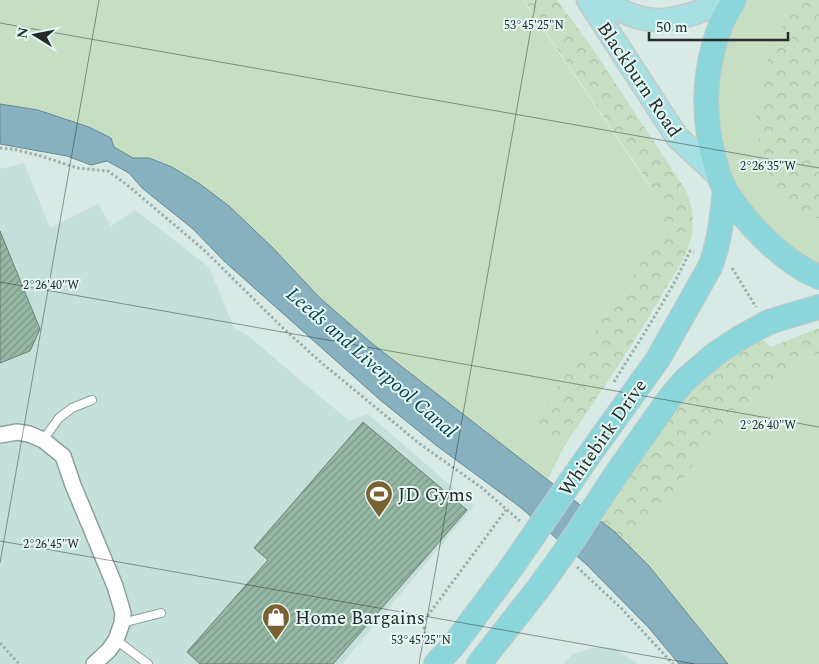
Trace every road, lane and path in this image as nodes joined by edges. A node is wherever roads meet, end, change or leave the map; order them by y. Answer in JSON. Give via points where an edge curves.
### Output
{"nodes":[{"id":1,"x":588,"y":0,"type":"edge"},
{"id":2,"x":603,"y":0,"type":"edge"},
{"id":3,"x":728,"y":0,"type":"edge"},
{"id":4,"x":734,"y":0,"type":"edge"},
{"id":5,"x":0,"y":148,"type":"edge"},
{"id":6,"x":722,"y":183,"type":"junction"},
{"id":7,"x":713,"y":259,"type":"junction"},
{"id":8,"x":819,"y":276,"type":"edge"},
{"id":9,"x":819,"y":307,"type":"edge"},
{"id":10,"x":767,"y":323,"type":"junction"},
{"id":11,"x":609,"y":389,"type":"dead end"},
{"id":12,"x":92,"y":400,"type":"dead end"},
{"id":13,"x":0,"y":435,"type":"edge"},
{"id":14,"x":43,"y":440,"type":"junction"},
{"id":15,"x":506,"y":510,"type":"junction"},
{"id":16,"x":521,"y":522,"type":"dead end"},
{"id":17,"x":573,"y":565,"type":"dead end"},
{"id":18,"x":162,"y":613,"type":"dead end"},
{"id":19,"x":122,"y":623,"type":"junction"},
{"id":20,"x":0,"y":643,"type":"edge"},
{"id":21,"x":112,"y":645,"type":"junction"},
{"id":22,"x":432,"y":656,"type":"edge"},
{"id":23,"x":19,"y":664,"type":"edge"},
{"id":24,"x":94,"y":664,"type":"edge"},
{"id":25,"x":148,"y":664,"type":"edge"},
{"id":26,"x":479,"y":664,"type":"edge"},
{"id":27,"x":673,"y":664,"type":"edge"}],
"edges":[{"from":1,"to":6,"type":"main road","name":"Blackburn Road","via":[[677,137]]},
{"from":2,"to":3,"type":"main road","name":"Blackburn Road","via":[[636,17],[663,21]]},
{"from":4,"to":6,"type":"highway","via":[[720,25],[707,82],[709,136]]},
{"from":5,"to":15,"type":"path","via":[[41,156],[77,168],[108,171],[203,249],[323,364]]},
{"from":6,"to":7,"type":"highway","name":"Whitebirk Drive","via":[[720,228]]},
{"from":6,"to":8,"type":"highway","via":[[742,214],[764,238],[782,254]]},
{"from":7,"to":10,"type":"path","via":[[729,265]]},
{"from":7,"to":11,"type":"path","via":[[690,251]]},
{"from":7,"to":22,"type":"highway","name":"Whitebirk Drive","bridge":true,"via":[[658,359],[511,568],[453,646]]},
{"from":9,"to":10,"type":"highway","name":"Whitebirk Drive"},
{"from":10,"to":26,"type":"highway","name":"Whitebirk Drive","bridge":true,"via":[[714,355],[685,380],[538,589]]},
{"from":12,"to":14,"type":"lane","via":[[72,408],[59,418]]},
{"from":13,"to":14,"type":"street","via":[[17,432]]},
{"from":14,"to":19,"type":"street","via":[[63,456],[115,586],[123,613]]},
{"from":15,"to":16,"type":"path"},
{"from":15,"to":22,"type":"path","via":[[423,622]]},
{"from":17,"to":27,"type":"path","via":[[622,609]]},
{"from":18,"to":19,"type":"lane"},
{"from":19,"to":21,"type":"street"},
{"from":20,"to":23,"type":"path"},
{"from":21,"to":24,"type":"street"},
{"from":21,"to":25,"type":"lane"}]}
